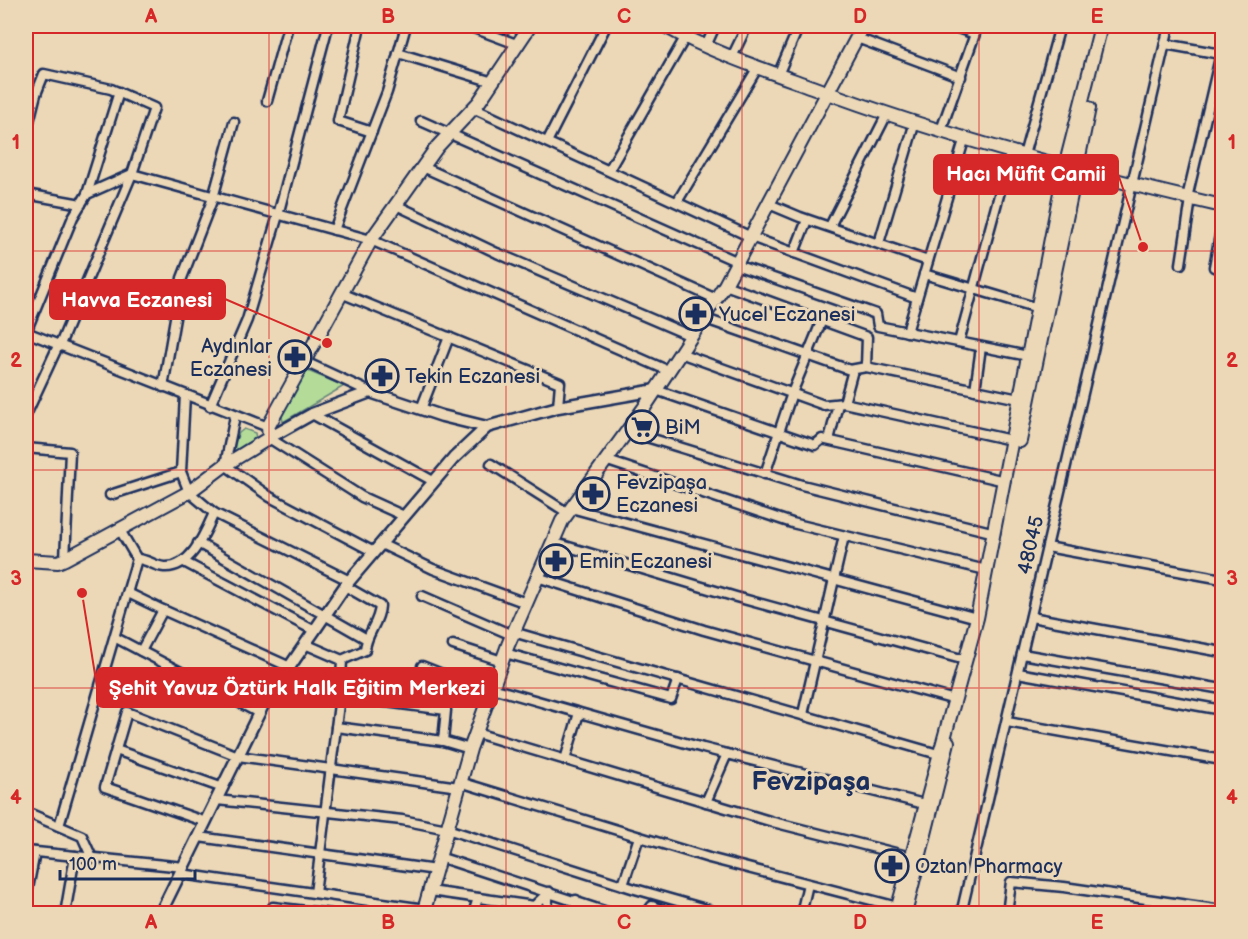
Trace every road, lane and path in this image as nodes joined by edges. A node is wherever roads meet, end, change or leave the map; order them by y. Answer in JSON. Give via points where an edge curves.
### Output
{"nodes":[{"id":1,"x":288,"y":26,"type":"edge"},
{"id":2,"x":328,"y":26,"type":"edge"},
{"id":3,"x":360,"y":26,"type":"edge"},
{"id":4,"x":406,"y":26,"type":"edge"},
{"id":5,"x":468,"y":26,"type":"edge"},
{"id":6,"x":530,"y":26,"type":"edge"},
{"id":7,"x":606,"y":26,"type":"edge"},
{"id":8,"x":715,"y":26,"type":"edge"},
{"id":9,"x":747,"y":26,"type":"edge"},
{"id":10,"x":799,"y":26,"type":"edge"},
{"id":11,"x":952,"y":26,"type":"edge"},
{"id":12,"x":1060,"y":26,"type":"edge"},
{"id":13,"x":1101,"y":26,"type":"edge"},
{"id":14,"x":1108,"y":26,"type":"edge"},
{"id":15,"x":1169,"y":26,"type":"edge"},
{"id":16,"x":669,"y":27,"type":"edge"},
{"id":17,"x":859,"y":29,"type":"edge"},
{"id":18,"x":686,"y":36,"type":"junction"},
{"id":19,"x":1165,"y":44,"type":"junction"},
{"id":20,"x":519,"y":45,"type":"junction"},
{"id":21,"x":706,"y":46,"type":"junction"},
{"id":22,"x":1222,"y":51,"type":"edge"},
{"id":23,"x":398,"y":53,"type":"junction"},
{"id":24,"x":732,"y":57,"type":"junction"},
{"id":25,"x":758,"y":67,"type":"junction"},
{"id":26,"x":1220,"y":70,"type":"edge"},
{"id":27,"x":778,"y":75,"type":"junction"},
{"id":28,"x":961,"y":77,"type":"junction"},
{"id":29,"x":493,"y":82,"type":"junction"},
{"id":30,"x":26,"y":91,"type":"edge"},
{"id":31,"x":119,"y":93,"type":"junction"},
{"id":32,"x":36,"y":94,"type":"junction"},
{"id":33,"x":829,"y":94,"type":"junction"},
{"id":34,"x":267,"y":101,"type":"dead end"},
{"id":35,"x":472,"y":108,"type":"junction"},
{"id":36,"x":887,"y":114,"type":"junction"},
{"id":37,"x":421,"y":121,"type":"dead end"},
{"id":38,"x":234,"y":122,"type":"dead end"},
{"id":39,"x":915,"y":122,"type":"junction"},
{"id":40,"x":941,"y":130,"type":"junction"},
{"id":41,"x":372,"y":132,"type":"junction"},
{"id":42,"x":450,"y":133,"type":"junction"},
{"id":43,"x":26,"y":134,"type":"edge"},
{"id":44,"x":964,"y":137,"type":"junction"},
{"id":45,"x":547,"y":142,"type":"junction"},
{"id":46,"x":1011,"y":151,"type":"junction"},
{"id":47,"x":1024,"y":155,"type":"junction"},
{"id":48,"x":423,"y":167,"type":"junction"},
{"id":49,"x":1070,"y":168,"type":"junction"},
{"id":50,"x":609,"y":170,"type":"junction"},
{"id":51,"x":132,"y":174,"type":"junction"},
{"id":52,"x":1132,"y":185,"type":"junction"},
{"id":53,"x":26,"y":194,"type":"edge"},
{"id":54,"x":87,"y":194,"type":"junction"},
{"id":55,"x":213,"y":198,"type":"junction"},
{"id":56,"x":1189,"y":198,"type":"junction"},
{"id":57,"x":677,"y":202,"type":"junction"},
{"id":58,"x":81,"y":204,"type":"junction"},
{"id":59,"x":769,"y":204,"type":"junction"},
{"id":60,"x":396,"y":205,"type":"junction"},
{"id":61,"x":1222,"y":206,"type":"edge"},
{"id":62,"x":278,"y":215,"type":"junction"},
{"id":63,"x":807,"y":220,"type":"junction"},
{"id":64,"x":1222,"y":224,"type":"edge"},
{"id":65,"x":830,"y":226,"type":"junction"},
{"id":66,"x":334,"y":230,"type":"junction"},
{"id":67,"x":751,"y":237,"type":"junction"},
{"id":68,"x":371,"y":240,"type":"junction"},
{"id":69,"x":879,"y":243,"type":"junction"},
{"id":70,"x":794,"y":253,"type":"junction"},
{"id":71,"x":928,"y":261,"type":"junction"},
{"id":72,"x":737,"y":263,"type":"junction"},
{"id":73,"x":1181,"y":264,"type":"dead end"},
{"id":74,"x":1214,"y":267,"type":"dead end"},
{"id":75,"x":924,"y":274,"type":"junction"},
{"id":76,"x":725,"y":285,"type":"junction"},
{"id":77,"x":974,"y":289,"type":"junction"},
{"id":78,"x":341,"y":293,"type":"junction"},
{"id":79,"x":917,"y":298,"type":"junction"},
{"id":80,"x":716,"y":299,"type":"junction"},
{"id":81,"x":1038,"y":308,"type":"junction"},
{"id":82,"x":703,"y":318,"type":"junction"},
{"id":83,"x":822,"y":320,"type":"junction"},
{"id":84,"x":26,"y":332,"type":"edge"},
{"id":85,"x":907,"y":332,"type":"junction"},
{"id":86,"x":692,"y":336,"type":"junction"},
{"id":87,"x":449,"y":337,"type":"junction"},
{"id":88,"x":959,"y":342,"type":"junction"},
{"id":89,"x":981,"y":346,"type":"junction"},
{"id":90,"x":59,"y":347,"type":"junction"},
{"id":91,"x":680,"y":353,"type":"junction"},
{"id":92,"x":807,"y":355,"type":"junction"},
{"id":93,"x":1028,"y":356,"type":"junction"},
{"id":94,"x":303,"y":361,"type":"junction"},
{"id":95,"x":866,"y":368,"type":"junction"},
{"id":96,"x":853,"y":370,"type":"junction"},
{"id":97,"x":669,"y":371,"type":"junction"},
{"id":98,"x":163,"y":387,"type":"junction"},
{"id":99,"x":656,"y":390,"type":"junction"},
{"id":100,"x":975,"y":390,"type":"junction"},
{"id":101,"x":370,"y":392,"type":"junction"},
{"id":102,"x":792,"y":393,"type":"junction"},
{"id":103,"x":185,"y":396,"type":"junction"},
{"id":104,"x":1019,"y":399,"type":"junction"},
{"id":105,"x":27,"y":403,"type":"edge"},
{"id":106,"x":841,"y":404,"type":"junction"},
{"id":107,"x":210,"y":406,"type":"junction"},
{"id":108,"x":558,"y":407,"type":"junction"},
{"id":109,"x":421,"y":409,"type":"junction"},
{"id":110,"x":312,"y":414,"type":"junction"},
{"id":111,"x":26,"y":415,"type":"edge"},
{"id":112,"x":236,"y":416,"type":"junction"},
{"id":113,"x":487,"y":426,"type":"junction"},
{"id":114,"x":627,"y":431,"type":"junction"},
{"id":115,"x":268,"y":432,"type":"junction"},
{"id":116,"x":778,"y":432,"type":"junction"},
{"id":117,"x":829,"y":440,"type":"junction"},
{"id":118,"x":1011,"y":440,"type":"junction"},
{"id":119,"x":26,"y":451,"type":"edge"},
{"id":120,"x":605,"y":460,"type":"junction"},
{"id":121,"x":491,"y":464,"type":"dead end"},
{"id":122,"x":225,"y":465,"type":"junction"},
{"id":123,"x":182,"y":472,"type":"junction"},
{"id":124,"x":765,"y":474,"type":"junction"},
{"id":125,"x":433,"y":481,"type":"junction"},
{"id":126,"x":1005,"y":481,"type":"junction"},
{"id":127,"x":189,"y":492,"type":"junction"},
{"id":128,"x":110,"y":495,"type":"dead end"},
{"id":129,"x":569,"y":511,"type":"junction"},
{"id":130,"x":214,"y":513,"type":"junction"},
{"id":131,"x":404,"y":516,"type":"junction"},
{"id":132,"x":120,"y":530,"type":"junction"},
{"id":133,"x":995,"y":533,"type":"junction"},
{"id":134,"x":844,"y":536,"type":"junction"},
{"id":135,"x":552,"y":542,"type":"junction"},
{"id":136,"x":198,"y":543,"type":"junction"},
{"id":137,"x":1047,"y":547,"type":"junction"},
{"id":138,"x":377,"y":548,"type":"junction"},
{"id":139,"x":65,"y":559,"type":"junction"},
{"id":140,"x":137,"y":559,"type":"junction"},
{"id":141,"x":26,"y":560,"type":"edge"},
{"id":142,"x":184,"y":562,"type":"junction"},
{"id":143,"x":986,"y":570,"type":"junction"},
{"id":144,"x":537,"y":578,"type":"junction"},
{"id":145,"x":1222,"y":579,"type":"edge"},
{"id":146,"x":834,"y":580,"type":"junction"},
{"id":147,"x":347,"y":583,"type":"junction"},
{"id":148,"x":128,"y":593,"type":"junction"},
{"id":149,"x":422,"y":596,"type":"dead end"},
{"id":150,"x":526,"y":603,"type":"junction"},
{"id":151,"x":163,"y":610,"type":"junction"},
{"id":152,"x":325,"y":615,"type":"junction"},
{"id":153,"x":1031,"y":617,"type":"junction"},
{"id":154,"x":977,"y":618,"type":"junction"},
{"id":155,"x":825,"y":622,"type":"junction"},
{"id":156,"x":315,"y":631,"type":"junction"},
{"id":157,"x":513,"y":633,"type":"junction"},
{"id":158,"x":116,"y":638,"type":"junction"},
{"id":159,"x":365,"y":638,"type":"junction"},
{"id":160,"x":305,"y":644,"type":"junction"},
{"id":161,"x":453,"y":645,"type":"dead end"},
{"id":162,"x":141,"y":651,"type":"junction"},
{"id":163,"x":1222,"y":652,"type":"edge"},
{"id":164,"x":1022,"y":654,"type":"junction"},
{"id":165,"x":503,"y":657,"type":"junction"},
{"id":166,"x":342,"y":660,"type":"junction"},
{"id":167,"x":965,"y":660,"type":"junction"},
{"id":168,"x":816,"y":662,"type":"junction"},
{"id":169,"x":422,"y":666,"type":"dead end"},
{"id":170,"x":290,"y":667,"type":"junction"},
{"id":171,"x":1018,"y":673,"type":"junction"},
{"id":172,"x":678,"y":679,"type":"junction"},
{"id":173,"x":1222,"y":689,"type":"edge"},
{"id":174,"x":491,"y":691,"type":"junction"},
{"id":175,"x":340,"y":699,"type":"junction"},
{"id":176,"x":955,"y":700,"type":"junction"},
{"id":177,"x":1222,"y":710,"type":"edge"},
{"id":178,"x":259,"y":713,"type":"junction"},
{"id":179,"x":579,"y":713,"type":"junction"},
{"id":180,"x":803,"y":714,"type":"junction"},
{"id":181,"x":1006,"y":722,"type":"junction"},
{"id":182,"x":336,"y":727,"type":"junction"},
{"id":183,"x":476,"y":733,"type":"junction"},
{"id":184,"x":443,"y":741,"type":"junction"},
{"id":185,"x":470,"y":749,"type":"junction"},
{"id":186,"x":116,"y":750,"type":"junction"},
{"id":187,"x":727,"y":754,"type":"junction"},
{"id":188,"x":938,"y":754,"type":"junction"},
{"id":189,"x":238,"y":756,"type":"junction"},
{"id":190,"x":565,"y":760,"type":"junction"},
{"id":191,"x":1222,"y":760,"type":"edge"},
{"id":192,"x":330,"y":769,"type":"junction"},
{"id":193,"x":460,"y":785,"type":"junction"},
{"id":194,"x":223,"y":788,"type":"junction"},
{"id":195,"x":217,"y":800,"type":"junction"},
{"id":196,"x":706,"y":802,"type":"junction"},
{"id":197,"x":924,"y":804,"type":"junction"},
{"id":198,"x":26,"y":812,"type":"edge"},
{"id":199,"x":326,"y":812,"type":"junction"},
{"id":200,"x":206,"y":822,"type":"junction"},
{"id":201,"x":59,"y":826,"type":"junction"},
{"id":202,"x":447,"y":829,"type":"junction"},
{"id":203,"x":199,"y":837,"type":"junction"},
{"id":204,"x":639,"y":837,"type":"junction"},
{"id":205,"x":30,"y":851,"type":"edge"},
{"id":206,"x":321,"y":853,"type":"junction"},
{"id":207,"x":75,"y":856,"type":"junction"},
{"id":208,"x":439,"y":857,"type":"junction"},
{"id":209,"x":910,"y":857,"type":"junction"},
{"id":210,"x":92,"y":858,"type":"junction"},
{"id":211,"x":183,"y":870,"type":"junction"},
{"id":212,"x":435,"y":870,"type":"junction"},
{"id":213,"x":808,"y":884,"type":"junction"},
{"id":214,"x":623,"y":885,"type":"junction"},
{"id":215,"x":430,"y":891,"type":"junction"},
{"id":216,"x":549,"y":892,"type":"junction"},
{"id":217,"x":315,"y":893,"type":"junction"},
{"id":218,"x":478,"y":898,"type":"junction"},
{"id":219,"x":26,"y":899,"type":"edge"},
{"id":220,"x":576,"y":900,"type":"junction"},
{"id":221,"x":1222,"y":910,"type":"edge"},
{"id":222,"x":424,"y":911,"type":"edge"},
{"id":223,"x":899,"y":911,"type":"edge"},
{"id":224,"x":65,"y":914,"type":"edge"},
{"id":225,"x":160,"y":914,"type":"edge"},
{"id":226,"x":272,"y":914,"type":"edge"},
{"id":227,"x":331,"y":914,"type":"edge"},
{"id":228,"x":473,"y":914,"type":"edge"},
{"id":229,"x":546,"y":914,"type":"edge"},
{"id":230,"x":574,"y":914,"type":"edge"},
{"id":231,"x":614,"y":914,"type":"edge"},
{"id":232,"x":646,"y":914,"type":"edge"},
{"id":233,"x":671,"y":914,"type":"edge"},
{"id":234,"x":723,"y":914,"type":"edge"},
{"id":235,"x":801,"y":914,"type":"edge"},
{"id":236,"x":961,"y":914,"type":"edge"},
{"id":237,"x":1007,"y":914,"type":"edge"}],
"edges":[{"from":1,"to":34,"type":"street"},
{"from":2,"to":62,"type":"street"},
{"from":3,"to":41,"type":"street","via":[[338,121]]},
{"from":4,"to":23,"type":"street"},
{"from":5,"to":20,"type":"street"},
{"from":6,"to":20,"type":"main road"},
{"from":7,"to":45,"type":"street"},
{"from":8,"to":21,"type":"street"},
{"from":9,"to":24,"type":"street"},
{"from":10,"to":27,"type":"street"},
{"from":11,"to":28,"type":"street","via":[[975,34]]},
{"from":12,"to":47,"type":"street"},
{"from":13,"to":49,"type":"main road"},
{"from":14,"to":49,"type":"main road"},
{"from":15,"to":19,"type":"street","name":"48045"},
{"from":16,"to":18,"type":"main road"},
{"from":17,"to":28,"type":"street"},
{"from":17,"to":33,"type":"main road"},
{"from":18,"to":21,"type":"main road"},
{"from":18,"to":50,"type":"street"},
{"from":19,"to":22,"type":"street"},
{"from":19,"to":52,"type":"street","name":"48045"},
{"from":20,"to":29,"type":"main road"},
{"from":21,"to":24,"type":"main road"},
{"from":22,"to":26,"type":"street"},
{"from":23,"to":29,"type":"street"},
{"from":23,"to":41,"type":"street"},
{"from":24,"to":25,"type":"main road"},
{"from":25,"to":27,"type":"main road"},
{"from":25,"to":57,"type":"street"},
{"from":26,"to":56,"type":"street"},
{"from":27,"to":33,"type":"main road"},
{"from":28,"to":40,"type":"street"},
{"from":29,"to":35,"type":"main road"},
{"from":30,"to":32,"type":"street"},
{"from":31,"to":32,"type":"street","via":[[44,74]]},
{"from":31,"to":51,"type":"street","via":[[154,108]]},
{"from":31,"to":54,"type":"street"},
{"from":32,"to":43,"type":"street"},
{"from":33,"to":36,"type":"main road"},
{"from":33,"to":59,"type":"main road"},
{"from":35,"to":42,"type":"main road"},
{"from":35,"to":45,"type":"street"},
{"from":36,"to":39,"type":"main road"},
{"from":36,"to":65,"type":"street"},
{"from":37,"to":42,"type":"street"},
{"from":38,"to":55,"type":"street"},
{"from":39,"to":40,"type":"main road"},
{"from":39,"to":69,"type":"street"},
{"from":40,"to":44,"type":"main road"},
{"from":41,"to":66,"type":"street"},
{"from":42,"to":48,"type":"main road"},
{"from":42,"to":72,"type":"street"},
{"from":44,"to":46,"type":"main road"},
{"from":44,"to":71,"type":"street"},
{"from":45,"to":50,"type":"street"},
{"from":46,"to":47,"type":"main road"},
{"from":46,"to":77,"type":"street"},
{"from":47,"to":49,"type":"main road"},
{"from":48,"to":60,"type":"main road"},
{"from":48,"to":80,"type":"street"},
{"from":49,"to":52,"type":"main road"},
{"from":49,"to":81,"type":"main road"},
{"from":49,"to":126,"type":"main road","via":[[1016,459]]},
{"from":50,"to":57,"type":"street"},
{"from":51,"to":54,"type":"street"},
{"from":51,"to":55,"type":"street"},
{"from":51,"to":90,"type":"street"},
{"from":52,"to":56,"type":"main road"},
{"from":52,"to":137,"type":"street","name":"48045"},
{"from":53,"to":58,"type":"street"},
{"from":54,"to":58,"type":"street"},
{"from":55,"to":62,"type":"street"},
{"from":55,"to":98,"type":"street","via":[[182,278]]},
{"from":56,"to":61,"type":"main road"},
{"from":56,"to":73,"type":"street"},
{"from":57,"to":67,"type":"street"},
{"from":58,"to":84,"type":"street"},
{"from":59,"to":63,"type":"street"},
{"from":59,"to":67,"type":"main road"},
{"from":60,"to":68,"type":"main road"},
{"from":60,"to":86,"type":"street"},
{"from":62,"to":66,"type":"street"},
{"from":62,"to":107,"type":"street","via":[[247,320]]},
{"from":63,"to":65,"type":"street"},
{"from":63,"to":70,"type":"street"},
{"from":64,"to":74,"type":"street"},
{"from":65,"to":69,"type":"street"},
{"from":66,"to":68,"type":"street"},
{"from":67,"to":70,"type":"street"},
{"from":67,"to":72,"type":"main road"},
{"from":68,"to":78,"type":"main road"},
{"from":68,"to":97,"type":"street"},
{"from":69,"to":71,"type":"street"},
{"from":70,"to":79,"type":"street"},
{"from":71,"to":75,"type":"street"},
{"from":72,"to":76,"type":"main road"},
{"from":72,"to":85,"type":"street","via":[[876,314],[879,326]]},
{"from":75,"to":77,"type":"street"},
{"from":75,"to":79,"type":"street"},
{"from":76,"to":80,"type":"main road"},
{"from":76,"to":83,"type":"street"},
{"from":77,"to":81,"type":"street"},
{"from":77,"to":88,"type":"street"},
{"from":78,"to":87,"type":"street"},
{"from":78,"to":94,"type":"main road"},
{"from":79,"to":85,"type":"street"},
{"from":80,"to":82,"type":"main road"},
{"from":81,"to":93,"type":"main road"},
{"from":82,"to":86,"type":"main road"},
{"from":82,"to":92,"type":"street"},
{"from":83,"to":92,"type":"street"},
{"from":83,"to":95,"type":"street","via":[[867,337]]},
{"from":84,"to":90,"type":"street"},
{"from":85,"to":88,"type":"street"},
{"from":86,"to":91,"type":"main road"},
{"from":87,"to":108,"type":"street","via":[[560,383]]},
{"from":87,"to":109,"type":"street"},
{"from":88,"to":89,"type":"street"},
{"from":89,"to":93,"type":"street"},
{"from":89,"to":100,"type":"street"},
{"from":90,"to":98,"type":"street"},
{"from":90,"to":105,"type":"street"},
{"from":91,"to":97,"type":"main road"},
{"from":91,"to":102,"type":"street"},
{"from":92,"to":96,"type":"street"},
{"from":92,"to":102,"type":"street"},
{"from":93,"to":104,"type":"main road"},
{"from":94,"to":101,"type":"street"},
{"from":94,"to":115,"type":"main road"},
{"from":95,"to":96,"type":"street"},
{"from":95,"to":100,"type":"street"},
{"from":96,"to":106,"type":"street"},
{"from":97,"to":99,"type":"main road"},
{"from":98,"to":103,"type":"street"},
{"from":99,"to":108,"type":"street"},
{"from":99,"to":114,"type":"main road"},
{"from":99,"to":116,"type":"street"},
{"from":100,"to":104,"type":"street"},
{"from":101,"to":109,"type":"street"},
{"from":101,"to":110,"type":"street"},
{"from":102,"to":106,"type":"street","via":[[824,405]]},
{"from":102,"to":116,"type":"street"},
{"from":103,"to":107,"type":"street"},
{"from":103,"to":123,"type":"street"},
{"from":104,"to":118,"type":"main road"},
{"from":105,"to":111,"type":"street"},
{"from":106,"to":117,"type":"street"},
{"from":106,"to":118,"type":"street"},
{"from":107,"to":112,"type":"street"},
{"from":108,"to":113,"type":"street"},
{"from":109,"to":113,"type":"street"},
{"from":110,"to":115,"type":"street"},
{"from":110,"to":125,"type":"street"},
{"from":112,"to":115,"type":"street"},
{"from":112,"to":122,"type":"street"},
{"from":113,"to":125,"type":"street"},
{"from":114,"to":120,"type":"main road"},
{"from":114,"to":124,"type":"street"},
{"from":115,"to":122,"type":"main road"},
{"from":115,"to":131,"type":"street","via":[[362,497]]},
{"from":116,"to":117,"type":"street","via":[[815,445],[822,439]]},
{"from":116,"to":124,"type":"street"},
{"from":117,"to":126,"type":"street"},
{"from":118,"to":126,"type":"main road"},
{"from":119,"to":139,"type":"street","via":[[69,452]]},
{"from":120,"to":129,"type":"main road"},
{"from":120,"to":134,"type":"street","via":[[792,523]]},
{"from":121,"to":129,"type":"street"},
{"from":122,"to":127,"type":"main road"},
{"from":122,"to":138,"type":"street","via":[[270,497]]},
{"from":123,"to":127,"type":"street"},
{"from":123,"to":128,"type":"street"},
{"from":124,"to":133,"type":"street"},
{"from":125,"to":131,"type":"street"},
{"from":126,"to":133,"type":"main road"},
{"from":127,"to":130,"type":"street"},
{"from":127,"to":132,"type":"main road"},
{"from":129,"to":135,"type":"main road"},
{"from":129,"to":146,"type":"street"},
{"from":130,"to":136,"type":"street"},
{"from":130,"to":147,"type":"street"},
{"from":131,"to":138,"type":"street"},
{"from":132,"to":139,"type":"main road"},
{"from":132,"to":140,"type":"street"},
{"from":133,"to":143,"type":"main road"},
{"from":134,"to":143,"type":"street"},
{"from":134,"to":146,"type":"street"},
{"from":135,"to":144,"type":"main road"},
{"from":135,"to":155,"type":"street"},
{"from":136,"to":142,"type":"street"},
{"from":136,"to":152,"type":"street"},
{"from":137,"to":145,"type":"street"},
{"from":137,"to":153,"type":"street","name":"48045"},
{"from":138,"to":147,"type":"street"},
{"from":138,"to":150,"type":"street"},
{"from":139,"to":141,"type":"main road"},
{"from":140,"to":142,"type":"street","via":[[167,567]]},
{"from":140,"to":148,"type":"street"},
{"from":142,"to":156,"type":"street"},
{"from":143,"to":154,"type":"main road"},
{"from":144,"to":150,"type":"main road"},
{"from":144,"to":168,"type":"street"},
{"from":146,"to":154,"type":"street"},
{"from":146,"to":155,"type":"street"},
{"from":147,"to":152,"type":"street"},
{"from":147,"to":159,"type":"street","via":[[380,606],[380,618]]},
{"from":148,"to":151,"type":"street"},
{"from":148,"to":158,"type":"street"},
{"from":149,"to":157,"type":"street"},
{"from":150,"to":157,"type":"main road"},
{"from":151,"to":162,"type":"street"},
{"from":151,"to":170,"type":"street"},
{"from":152,"to":156,"type":"street"},
{"from":152,"to":159,"type":"street"},
{"from":153,"to":163,"type":"street"},
{"from":153,"to":164,"type":"street","name":"48045"},
{"from":154,"to":167,"type":"main road"},
{"from":155,"to":167,"type":"street"},
{"from":155,"to":168,"type":"street"},
{"from":156,"to":160,"type":"street"},
{"from":157,"to":165,"type":"main road"},
{"from":157,"to":172,"type":"street"},
{"from":158,"to":162,"type":"street"},
{"from":158,"to":201,"type":"street"},
{"from":159,"to":166,"type":"street","via":[[365,650]]},
{"from":160,"to":166,"type":"street"},
{"from":160,"to":170,"type":"street"},
{"from":161,"to":165,"type":"street"},
{"from":162,"to":178,"type":"street"},
{"from":164,"to":171,"type":"street","name":"48045"},
{"from":164,"to":173,"type":"street"},
{"from":165,"to":172,"type":"street","via":[[671,699]]},
{"from":165,"to":174,"type":"main road"},
{"from":166,"to":175,"type":"street"},
{"from":167,"to":176,"type":"main road"},
{"from":168,"to":176,"type":"street"},
{"from":168,"to":180,"type":"street"},
{"from":169,"to":174,"type":"street"},
{"from":170,"to":178,"type":"street"},
{"from":171,"to":177,"type":"street"},
{"from":171,"to":181,"type":"street","name":"48045"},
{"from":172,"to":180,"type":"street"},
{"from":174,"to":179,"type":"street"},
{"from":174,"to":183,"type":"main road"},
{"from":175,"to":182,"type":"street"},
{"from":175,"to":184,"type":"street","via":[[446,710]]},
{"from":176,"to":188,"type":"main road"},
{"from":176,"to":223,"type":"main road","via":[[945,761]]},
{"from":178,"to":189,"type":"street"},
{"from":179,"to":187,"type":"street"},
{"from":179,"to":190,"type":"street"},
{"from":180,"to":188,"type":"street"},
{"from":181,"to":191,"type":"street"},
{"from":181,"to":236,"type":"street","name":"48045"},
{"from":182,"to":184,"type":"street"},
{"from":182,"to":192,"type":"street"},
{"from":183,"to":185,"type":"main road"},
{"from":183,"to":190,"type":"street"},
{"from":184,"to":185,"type":"street"},
{"from":185,"to":193,"type":"main road"},
{"from":186,"to":189,"type":"street","via":[[128,712]]},
{"from":186,"to":194,"type":"street"},
{"from":186,"to":200,"type":"street","via":[[105,787]]},
{"from":187,"to":196,"type":"street"},
{"from":187,"to":197,"type":"street"},
{"from":188,"to":197,"type":"main road"},
{"from":189,"to":192,"type":"street"},
{"from":189,"to":194,"type":"street"},
{"from":190,"to":196,"type":"street"},
{"from":192,"to":193,"type":"street"},
{"from":192,"to":199,"type":"street"},
{"from":193,"to":202,"type":"main road"},
{"from":193,"to":204,"type":"street"},
{"from":194,"to":195,"type":"street"},
{"from":195,"to":199,"type":"street"},
{"from":195,"to":200,"type":"street"},
{"from":196,"to":209,"type":"street"},
{"from":197,"to":209,"type":"main road"},
{"from":198,"to":201,"type":"street"},
{"from":199,"to":202,"type":"street"},
{"from":199,"to":206,"type":"street"},
{"from":200,"to":203,"type":"street"},
{"from":201,"to":210,"type":"street","via":[[82,836]]},
{"from":202,"to":208,"type":"main road"},
{"from":202,"to":214,"type":"street"},
{"from":203,"to":206,"type":"street"},
{"from":203,"to":211,"type":"street"},
{"from":204,"to":213,"type":"street"},
{"from":204,"to":214,"type":"street"},
{"from":205,"to":207,"type":"street"},
{"from":205,"to":219,"type":"street"},
{"from":206,"to":212,"type":"street"},
{"from":206,"to":217,"type":"street"},
{"from":207,"to":210,"type":"street"},
{"from":207,"to":224,"type":"street"},
{"from":208,"to":212,"type":"main road"},
{"from":208,"to":216,"type":"street"},
{"from":209,"to":223,"type":"main road"},
{"from":210,"to":211,"type":"street"},
{"from":211,"to":217,"type":"street"},
{"from":211,"to":225,"type":"street"},
{"from":212,"to":215,"type":"main road"},
{"from":213,"to":223,"type":"street"},
{"from":213,"to":235,"type":"street"},
{"from":214,"to":234,"type":"street"},
{"from":215,"to":218,"type":"street"},
{"from":215,"to":222,"type":"main road"},
{"from":216,"to":218,"type":"street","via":[[534,906]]},
{"from":216,"to":220,"type":"street"},
{"from":216,"to":229,"type":"street"},
{"from":217,"to":222,"type":"street"},
{"from":218,"to":228,"type":"street"},
{"from":220,"to":230,"type":"street"},
{"from":220,"to":231,"type":"street"},
{"from":221,"to":237,"type":"street","via":[[1011,882]]},
{"from":226,"to":227,"type":"street","via":[[273,907]]},
{"from":232,"to":233,"type":"street","via":[[652,906]]}]}
